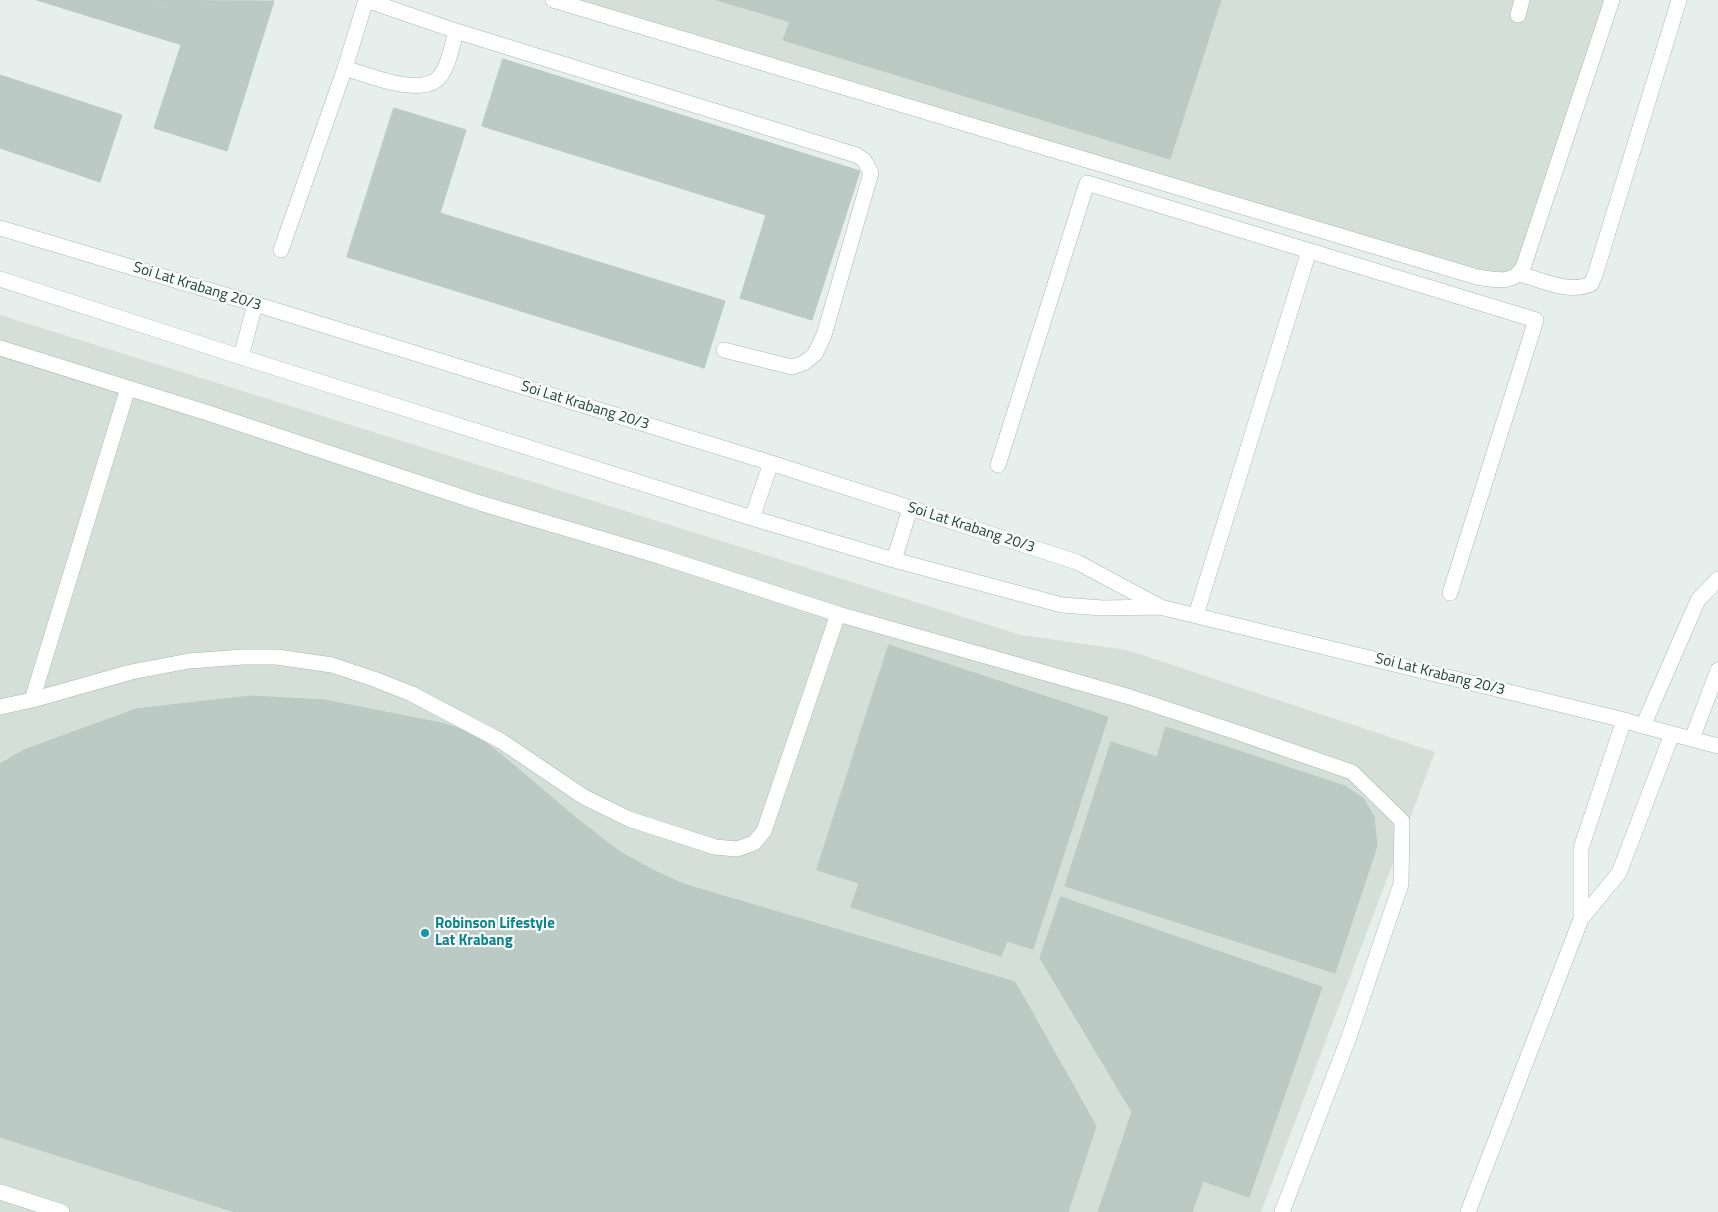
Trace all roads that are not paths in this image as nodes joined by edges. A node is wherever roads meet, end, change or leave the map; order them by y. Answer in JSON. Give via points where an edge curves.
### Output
{"nodes":[{"id":1,"x":366,"y":0,"type":"edge"},
{"id":2,"x":553,"y":0,"type":"edge"},
{"id":3,"x":1522,"y":0,"type":"edge"},
{"id":4,"x":1612,"y":0,"type":"edge"},
{"id":5,"x":1679,"y":0,"type":"edge"},
{"id":6,"x":1518,"y":15,"type":"dead end"},
{"id":7,"x":456,"y":31,"type":"junction"},
{"id":8,"x":345,"y":68,"type":"junction"},
{"id":9,"x":0,"y":228,"type":"edge"},
{"id":10,"x":281,"y":250,"type":"dead end"},
{"id":11,"x":1309,"y":251,"type":"junction"},
{"id":12,"x":1520,"y":274,"type":"junction"},
{"id":13,"x":0,"y":279,"type":"edge"},
{"id":14,"x":255,"y":304,"type":"junction"},
{"id":15,"x":0,"y":348,"type":"edge"},
{"id":16,"x":724,"y":350,"type":"dead end"},
{"id":17,"x":241,"y":357,"type":"junction"},
{"id":18,"x":128,"y":388,"type":"junction"},
{"id":19,"x":771,"y":463,"type":"junction"},
{"id":20,"x":998,"y":465,"type":"dead end"},
{"id":21,"x":910,"y":509,"type":"junction"},
{"id":22,"x":752,"y":518,"type":"junction"},
{"id":23,"x":894,"y":560,"type":"junction"},
{"id":24,"x":1718,"y":579,"type":"edge"},
{"id":25,"x":1450,"y":594,"type":"dead end"},
{"id":26,"x":1160,"y":607,"type":"junction"},
{"id":27,"x":838,"y":614,"type":"junction"},
{"id":28,"x":1196,"y":615,"type":"junction"},
{"id":29,"x":1718,"y":670,"type":"edge"},
{"id":30,"x":32,"y":700,"type":"junction"},
{"id":31,"x":0,"y":707,"type":"edge"},
{"id":32,"x":1624,"y":720,"type":"junction"},
{"id":33,"x":1643,"y":726,"type":"junction"},
{"id":34,"x":1672,"y":734,"type":"junction"},
{"id":35,"x":1692,"y":739,"type":"junction"},
{"id":36,"x":1718,"y":746,"type":"edge"},
{"id":37,"x":1581,"y":919,"type":"junction"},
{"id":38,"x":0,"y":1192,"type":"edge"},
{"id":39,"x":62,"y":1212,"type":"edge"},
{"id":40,"x":1282,"y":1212,"type":"edge"},
{"id":41,"x":1468,"y":1212,"type":"edge"}],
"edges":[{"from":1,"to":7,"type":"street"},
{"from":1,"to":8,"type":"street"},
{"from":2,"to":12,"type":"street","via":[[1477,277],[1500,280]]},
{"from":3,"to":6,"type":"street"},
{"from":4,"to":12,"type":"street"},
{"from":5,"to":12,"type":"street","via":[[1591,284],[1570,288]]},
{"from":7,"to":8,"type":"street","via":[[449,60],[440,77],[429,84],[412,86]]},
{"from":7,"to":16,"type":"street","via":[[864,160],[871,173],[824,335],[815,354],[804,363],[792,366]]},
{"from":8,"to":10,"type":"street"},
{"from":9,"to":14,"type":"street","name":"Soi Lat Krabang 20/3"},
{"from":11,"to":20,"type":"street","via":[[1087,183]]},
{"from":11,"to":25,"type":"street","via":[[1536,320]]},
{"from":11,"to":28,"type":"street"},
{"from":13,"to":17,"type":"street","name":"Soi Lat Krabang 20/3"},
{"from":14,"to":17,"type":"street"},
{"from":14,"to":19,"type":"street","name":"Soi Lat Krabang 20/3"},
{"from":15,"to":18,"type":"street"},
{"from":17,"to":22,"type":"street","name":"Soi Lat Krabang 20/3"},
{"from":18,"to":27,"type":"street","via":[[480,503]]},
{"from":18,"to":30,"type":"street"},
{"from":19,"to":21,"type":"street","name":"Soi Lat Krabang 20/3"},
{"from":19,"to":22,"type":"street"},
{"from":21,"to":23,"type":"street"},
{"from":21,"to":26,"type":"street","name":"Soi Lat Krabang 20/3","via":[[1077,562]]},
{"from":22,"to":23,"type":"street","name":"Soi Lat Krabang 20/3"},
{"from":23,"to":26,"type":"street","name":"Soi Lat Krabang 20/3","via":[[1062,605]]},
{"from":24,"to":33,"type":"street","via":[[1698,600]]},
{"from":26,"to":28,"type":"street","name":"Soi Lat Krabang 20/3"},
{"from":27,"to":30,"type":"street","via":[[764,831],[754,843],[737,849],[715,847],[629,819],[584,797],[501,741],[420,698],[332,665],[277,657],[189,661],[131,672]]},
{"from":27,"to":40,"type":"street","via":[[1130,697],[1352,772],[1402,821],[1401,884],[1349,1037]]},
{"from":28,"to":32,"type":"street","name":"Soi Lat Krabang 20/3"},
{"from":29,"to":35,"type":"street"},
{"from":30,"to":31,"type":"street"},
{"from":32,"to":33,"type":"street","name":"Soi Lat Krabang 20/3"},
{"from":32,"to":37,"type":"street","via":[[1581,848]]},
{"from":33,"to":34,"type":"street","name":"Soi Lat Krabang 20/3"},
{"from":34,"to":35,"type":"street","name":"Soi Lat Krabang 20/3"},
{"from":34,"to":37,"type":"street","via":[[1618,872]]},
{"from":35,"to":36,"type":"street","name":"Soi Lat Krabang 20/3"},
{"from":37,"to":41,"type":"street"},
{"from":38,"to":39,"type":"street"}]}
